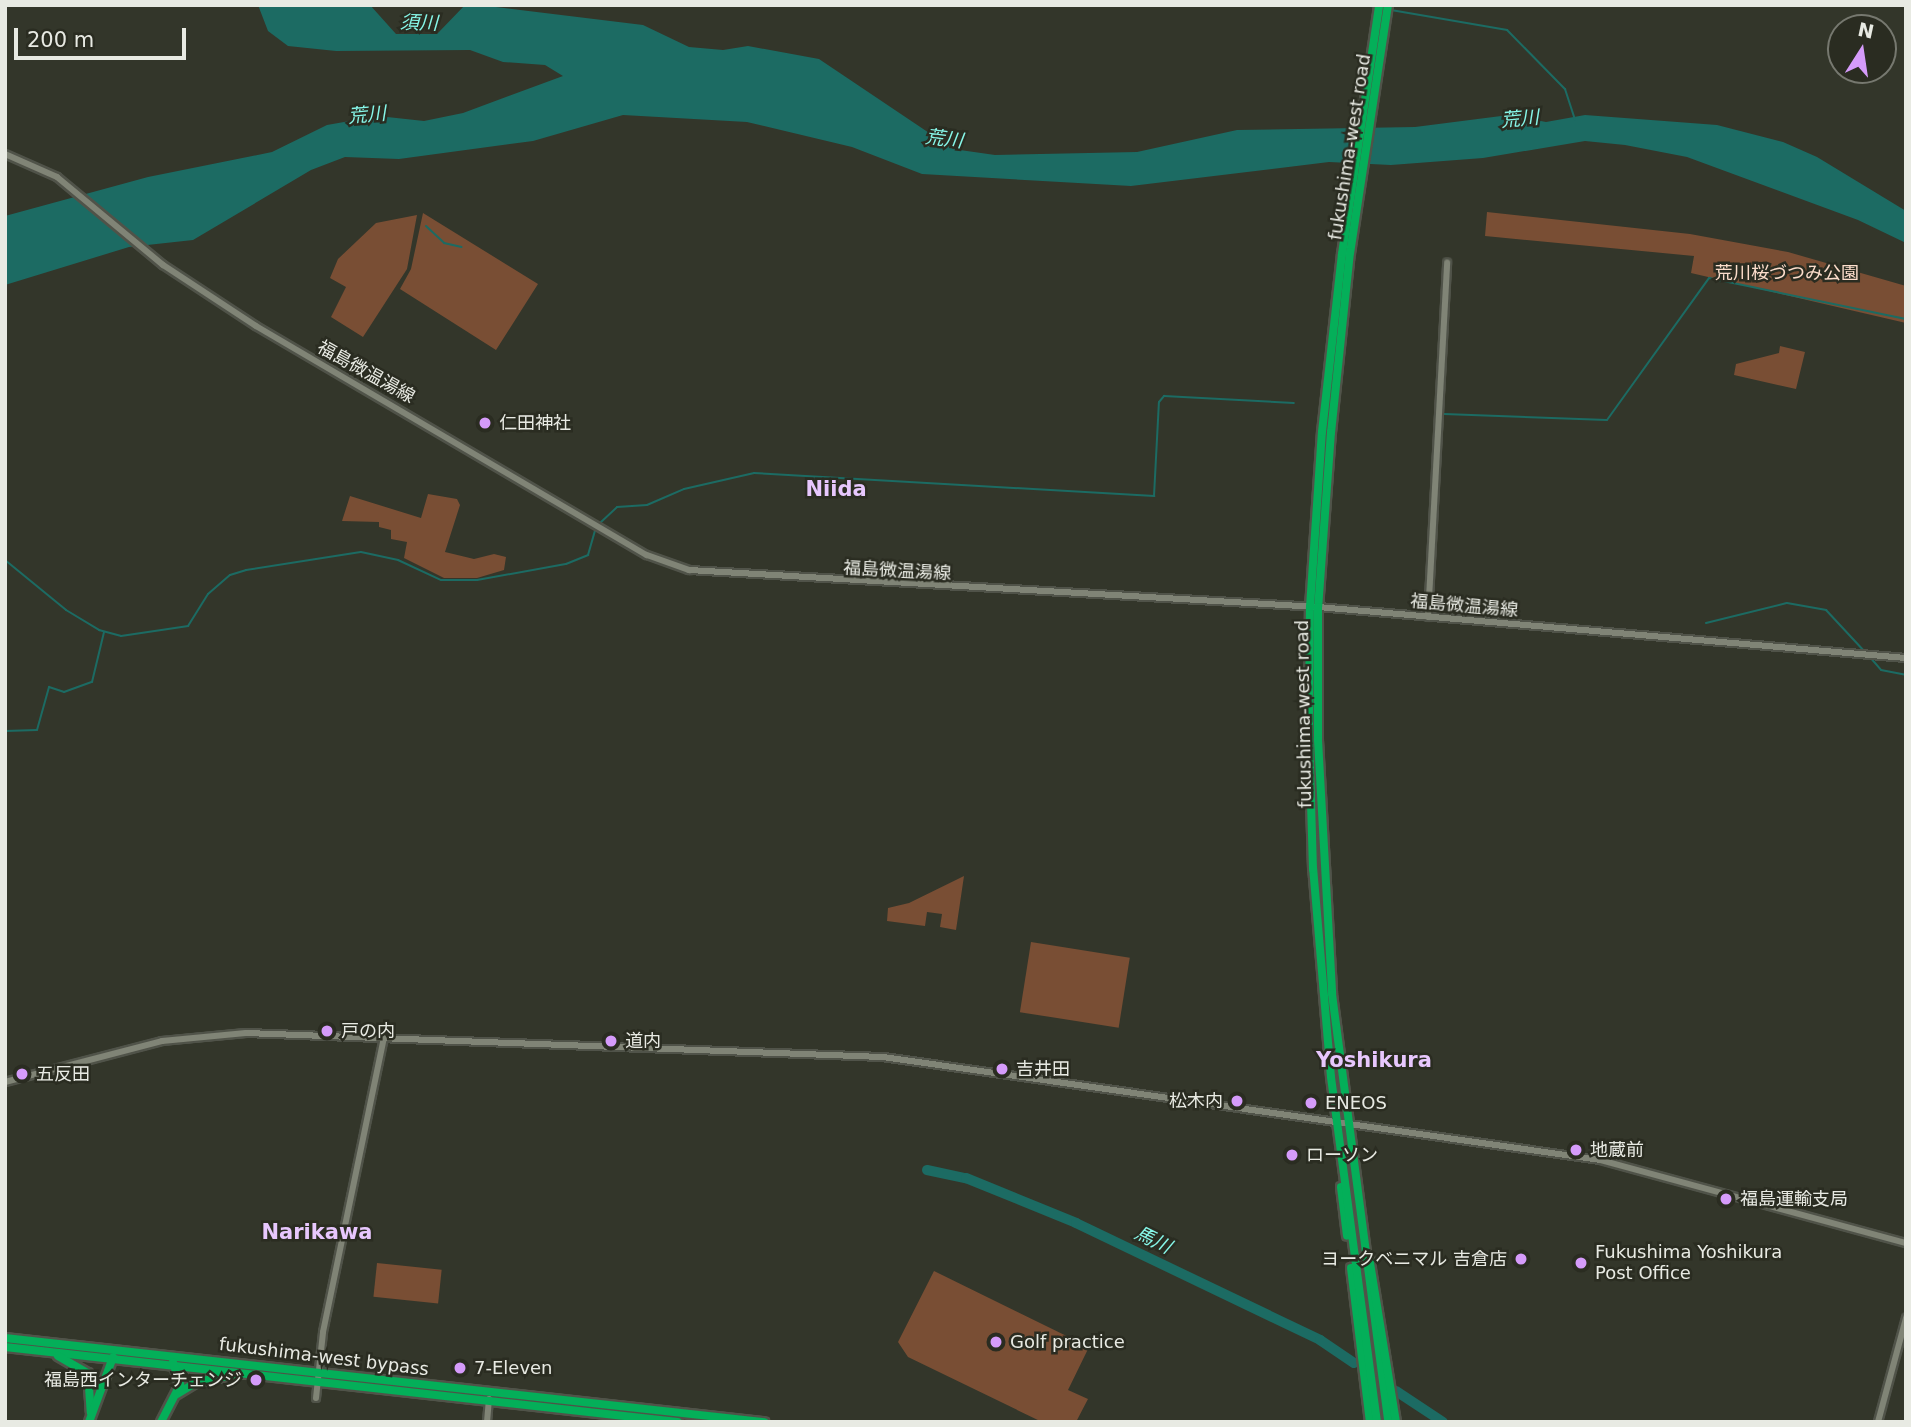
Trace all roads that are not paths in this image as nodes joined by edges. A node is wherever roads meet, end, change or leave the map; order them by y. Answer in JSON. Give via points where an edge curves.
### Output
{"nodes":[{"id":1,"x":1379,"y":5,"type":"edge"},
{"id":2,"x":1388,"y":5,"type":"edge"},
{"id":3,"x":5,"y":154,"type":"edge"},
{"id":4,"x":1447,"y":263,"type":"dead end"},
{"id":5,"x":1339,"y":319,"type":"junction"},
{"id":6,"x":1314,"y":607,"type":"junction"},
{"id":7,"x":1428,"y":617,"type":"junction"},
{"id":8,"x":1906,"y":658,"type":"edge"},
{"id":9,"x":384,"y":1038,"type":"junction"},
{"id":10,"x":5,"y":1082,"type":"edge"},
{"id":11,"x":1335,"y":1122,"type":"junction"},
{"id":12,"x":1349,"y":1123,"type":"junction"},
{"id":13,"x":1364,"y":1244,"type":"junction"},
{"id":14,"x":1906,"y":1244,"type":"edge"},
{"id":15,"x":1353,"y":1247,"type":"junction"},
{"id":16,"x":1906,"y":1318,"type":"edge"},
{"id":17,"x":5,"y":1338,"type":"edge"},
{"id":18,"x":5,"y":1347,"type":"edge"},
{"id":19,"x":123,"y":1349,"type":"junction"},
{"id":20,"x":46,"y":1351,"type":"junction"},
{"id":21,"x":167,"y":1354,"type":"junction"},
{"id":22,"x":110,"y":1359,"type":"junction"},
{"id":23,"x":177,"y":1365,"type":"junction"},
{"id":24,"x":318,"y":1373,"type":"junction"},
{"id":25,"x":256,"y":1374,"type":"junction"},
{"id":26,"x":318,"y":1382,"type":"junction"},
{"id":27,"x":177,"y":1394,"type":"junction"},
{"id":28,"x":490,"y":1397,"type":"junction"},
{"id":29,"x":316,"y":1398,"type":"dead end"},
{"id":30,"x":91,"y":1412,"type":"junction"},
{"id":31,"x":89,"y":1422,"type":"edge"},
{"id":32,"x":161,"y":1422,"type":"edge"},
{"id":33,"x":487,"y":1422,"type":"edge"},
{"id":34,"x":678,"y":1422,"type":"edge"},
{"id":35,"x":764,"y":1422,"type":"edge"},
{"id":36,"x":1370,"y":1422,"type":"edge"},
{"id":37,"x":1377,"y":1422,"type":"edge"},
{"id":38,"x":1388,"y":1422,"type":"edge"},
{"id":39,"x":1396,"y":1422,"type":"edge"},
{"id":40,"x":1878,"y":1422,"type":"edge"}],
"edges":[{"from":1,"to":5,"type":"highway","name":"fukushima-west road"},
{"from":2,"to":5,"type":"highway","name":"fukushima-west road"},
{"from":3,"to":6,"type":"street","name":"福島微温湯線","via":[[36,166],[245,320],[650,556],[705,573]]},
{"from":4,"to":7,"type":"street"},
{"from":5,"to":6,"type":"highway","name":"fukushima-west road"},
{"from":6,"to":7,"type":"street","name":"福島微温湯線"},
{"from":6,"to":11,"type":"highway","name":"fukushima-west road","via":[[1313,869]]},
{"from":6,"to":12,"type":"highway","name":"fukushima-west road","via":[[1322,870]]},
{"from":7,"to":8,"type":"street","name":"福島微温湯線"},
{"from":9,"to":10,"type":"street","via":[[246,1033],[186,1038]]},
{"from":9,"to":11,"type":"street","via":[[883,1057]]},
{"from":9,"to":24,"type":"street"},
{"from":11,"to":12,"type":"street"},
{"from":11,"to":15,"type":"highway","name":"fukushima-west road"},
{"from":12,"to":13,"type":"highway","name":"fukushima-west road"},
{"from":12,"to":14,"type":"street","via":[[1600,1160]]},
{"from":13,"to":38,"type":"highway","name":"fukushima-west road"},
{"from":13,"to":39,"type":"highway","via":[[1375,1273]]},
{"from":15,"to":36,"type":"highway","via":[[1352,1284]]},
{"from":15,"to":37,"type":"highway","name":"fukushima-west road"},
{"from":16,"to":40,"type":"street"},
{"from":17,"to":19,"type":"highway","name":"fukushima-west bypass"},
{"from":18,"to":20,"type":"highway","name":"fukushima-west bypass"},
{"from":19,"to":21,"type":"highway","name":"fukushima-west bypass"},
{"from":19,"to":22,"type":"highway"},
{"from":20,"to":22,"type":"highway","name":"fukushima-west bypass"},
{"from":20,"to":30,"type":"highway","via":[[88,1373]]},
{"from":21,"to":23,"type":"highway"},
{"from":21,"to":24,"type":"highway","name":"fukushima-west bypass"},
{"from":22,"to":23,"type":"highway","name":"fukushima-west bypass"},
{"from":22,"to":30,"type":"highway"},
{"from":23,"to":25,"type":"highway","name":"fukushima-west bypass"},
{"from":23,"to":27,"type":"highway"},
{"from":24,"to":26,"type":"street"},
{"from":24,"to":28,"type":"highway","name":"fukushima-west bypass"},
{"from":25,"to":26,"type":"highway","name":"fukushima-west bypass"},
{"from":25,"to":27,"type":"highway","via":[[205,1380]]},
{"from":26,"to":28,"type":"highway","name":"fukushima-west bypass"},
{"from":26,"to":29,"type":"street"},
{"from":27,"to":32,"type":"highway"},
{"from":28,"to":33,"type":"street"},
{"from":28,"to":34,"type":"highway","name":"fukushima-west bypass"},
{"from":28,"to":35,"type":"highway","name":"fukushima-west bypass"},
{"from":30,"to":31,"type":"highway"}]}
